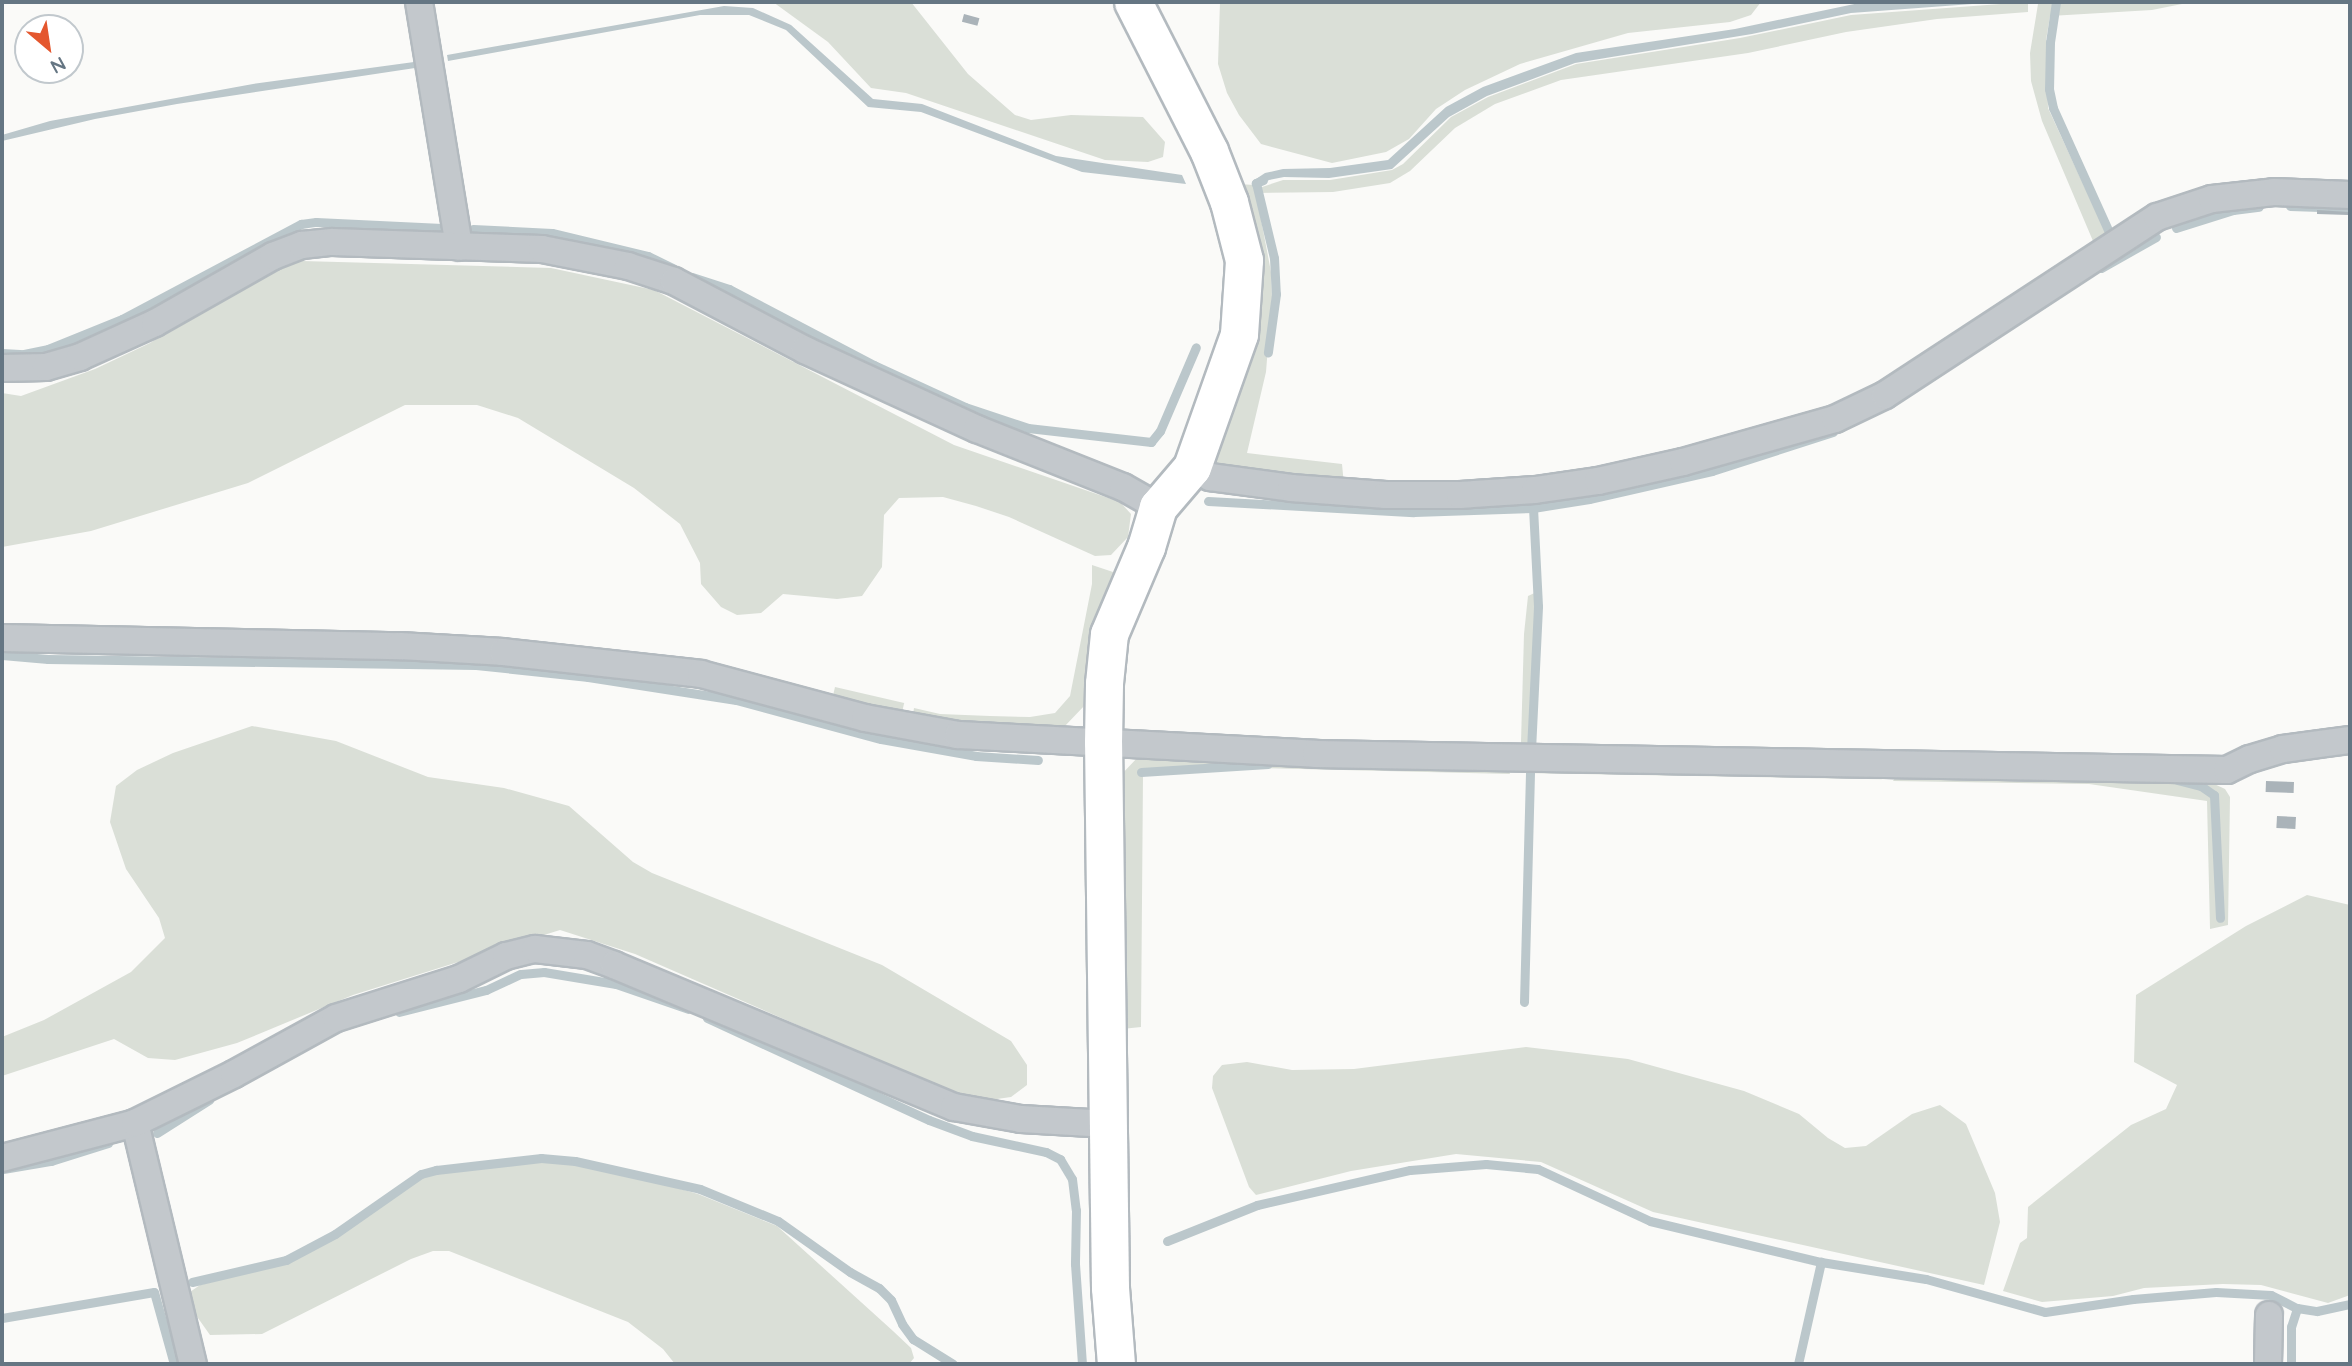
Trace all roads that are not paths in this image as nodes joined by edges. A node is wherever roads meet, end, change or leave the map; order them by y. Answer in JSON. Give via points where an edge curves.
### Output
{"nodes":[{"id":1,"x":419,"y":2,"type":"edge"},
{"id":2,"x":1133,"y":2,"type":"edge"},
{"id":3,"x":2350,"y":195,"type":"edge"},
{"id":4,"x":459,"y":247,"type":"junction"},
{"id":5,"x":2,"y":368,"type":"edge"},
{"id":6,"x":1192,"y":467,"type":"junction"},
{"id":7,"x":1157,"y":507,"type":"junction"},
{"id":8,"x":2,"y":638,"type":"edge"},
{"id":9,"x":2350,"y":740,"type":"edge"},
{"id":10,"x":1103,"y":742,"type":"junction"},
{"id":11,"x":135,"y":1123,"type":"junction"},
{"id":12,"x":1108,"y":1124,"type":"junction"},
{"id":13,"x":2,"y":1158,"type":"edge"},
{"id":14,"x":2269,"y":1315,"type":"dead end"},
{"id":15,"x":193,"y":1364,"type":"edge"},
{"id":16,"x":1116,"y":1364,"type":"edge"},
{"id":17,"x":2269,"y":1364,"type":"edge"}],
"edges":[{"from":1,"to":4,"type":"street"},
{"from":2,"to":6,"type":"street","via":[[1209,151],[1229,202],[1244,261],[1239,334]]},
{"from":3,"to":6,"type":"street","via":[[2274,192],[2211,199],[2157,217],[1885,395],[1835,419],[1683,462],[1585,483],[1460,495],[1291,488],[1210,477]]},
{"from":4,"to":5,"type":"street","via":[[302,245],[80,357],[46,367]]},
{"from":4,"to":7,"type":"street","via":[[542,249],[628,266],[674,281],[805,350],[977,429],[1123,487]]},
{"from":6,"to":7,"type":"street"},
{"from":7,"to":10,"type":"street","via":[[1146,547],[1109,634]]},
{"from":8,"to":10,"type":"street","via":[[503,652],[701,674],[865,718],[958,735]]},
{"from":9,"to":10,"type":"street","via":[[2283,749],[2227,770],[1343,755]]},
{"from":10,"to":12,"type":"street"},
{"from":11,"to":12,"type":"street","via":[[336,1018],[535,949],[587,955],[614,965],[954,1107],[1021,1119]]},
{"from":11,"to":13,"type":"street"},
{"from":11,"to":15,"type":"street"},
{"from":12,"to":16,"type":"street"},
{"from":14,"to":17,"type":"street"}]}
